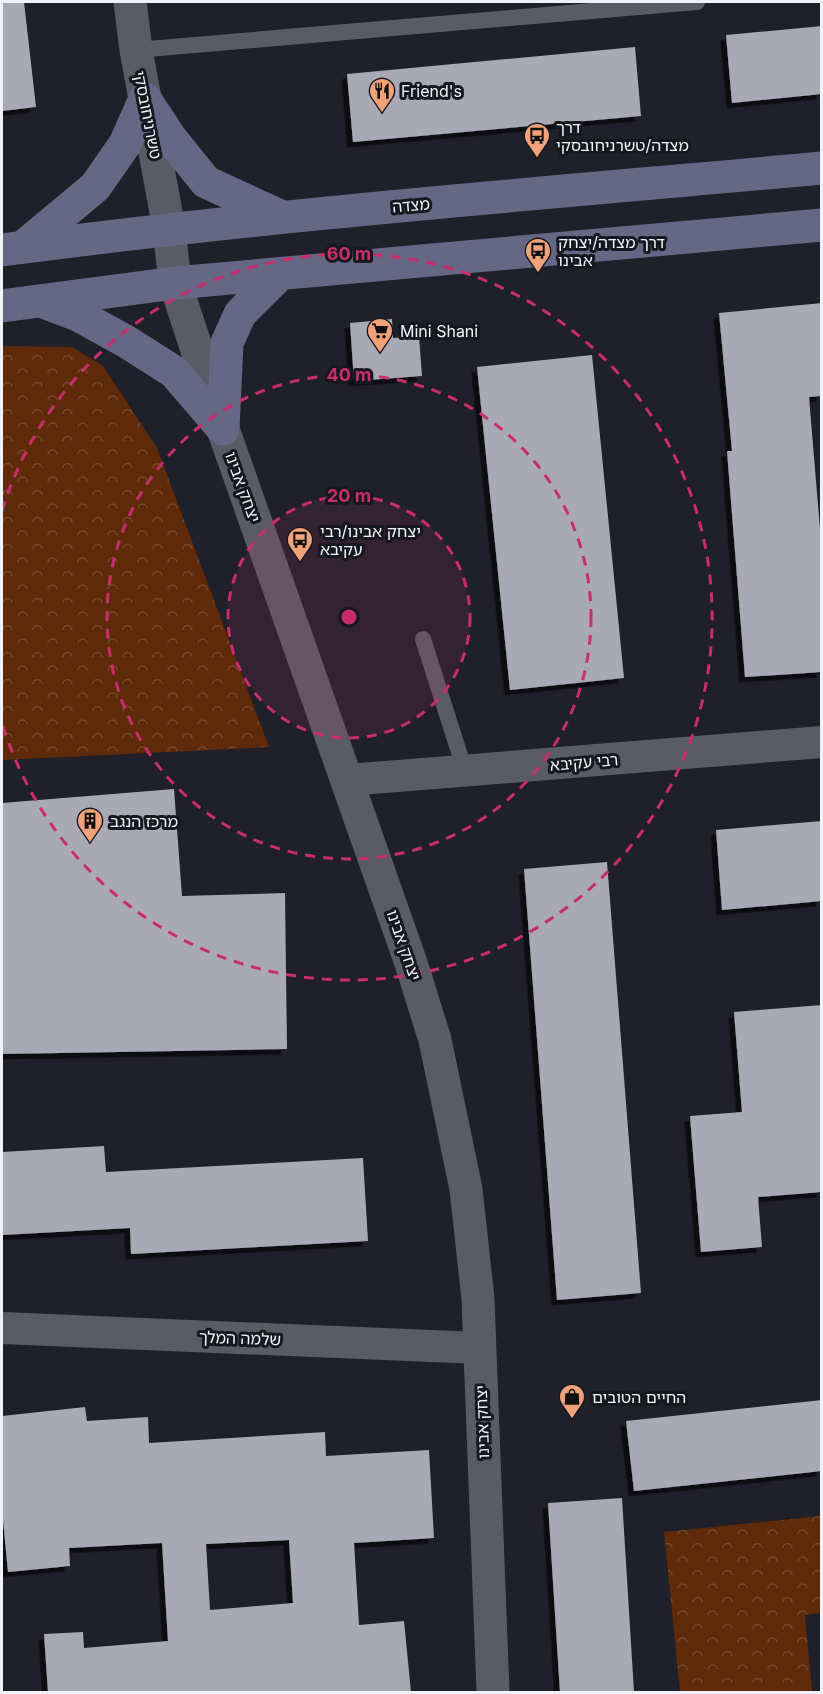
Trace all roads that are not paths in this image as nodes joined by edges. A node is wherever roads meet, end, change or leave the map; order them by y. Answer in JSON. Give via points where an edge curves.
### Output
{"nodes":[{"id":1,"x":130,"y":2,"type":"edge"},
{"id":2,"x":697,"y":2,"type":"edge"},
{"id":3,"x":136,"y":50,"type":"junction"},
{"id":4,"x":145,"y":99,"type":"junction"},
{"id":5,"x":822,"y":168,"type":"edge"},
{"id":6,"x":280,"y":216,"type":"junction"},
{"id":7,"x":822,"y":225,"type":"edge"},
{"id":8,"x":169,"y":228,"type":"junction"},
{"id":9,"x":12,"y":248,"type":"edge"},
{"id":10,"x":279,"y":274,"type":"junction"},
{"id":11,"x":175,"y":283,"type":"junction"},
{"id":12,"x":39,"y":301,"type":"junction"},
{"id":13,"x":2,"y":306,"type":"edge"},
{"id":14,"x":223,"y":429,"type":"junction"},
{"id":15,"x":423,"y":639,"type":"dead end"},
{"id":16,"x":822,"y":742,"type":"edge"},
{"id":17,"x":465,"y":771,"type":"junction"},
{"id":18,"x":347,"y":780,"type":"junction"},
{"id":19,"x":2,"y":1328,"type":"edge"},
{"id":20,"x":479,"y":1348,"type":"junction"},
{"id":21,"x":493,"y":1692,"type":"edge"}],
"edges":[{"from":1,"to":3,"type":"street","name":"טשרניחובסקי"},
{"from":2,"to":3,"type":"lane"},
{"from":3,"to":4,"type":"street","name":"טשרניחובסקי"},
{"from":4,"to":6,"type":"main road","via":[[206,182]]},
{"from":4,"to":8,"type":"street","name":"טשרניחובסקי"},
{"from":4,"to":9,"type":"main road","via":[[125,144],[95,187]]},
{"from":5,"to":6,"type":"main road","name":"מצדה"},
{"from":6,"to":8,"type":"main road","name":"מצדה"},
{"from":7,"to":10,"type":"main road"},
{"from":8,"to":9,"type":"main road","name":"מצדה"},
{"from":8,"to":11,"type":"street","name":"יצחק אבינו"},
{"from":10,"to":11,"type":"main road"},
{"from":10,"to":14,"type":"main road","via":[[240,314],[226,343]]},
{"from":11,"to":12,"type":"main road"},
{"from":11,"to":14,"type":"street","name":"יצחק אבינו"},
{"from":12,"to":13,"type":"main road"},
{"from":12,"to":14,"type":"main road","via":[[78,315],[174,372]]},
{"from":14,"to":18,"type":"street","name":"יצחק אבינו"},
{"from":15,"to":17,"type":"lane"},
{"from":16,"to":17,"type":"street","name":"רבי עקיבא"},
{"from":17,"to":18,"type":"street","name":"רבי עקיבא"},
{"from":18,"to":20,"type":"street","name":"יצחק אבינו","via":[[435,1040],[466,1189]]},
{"from":19,"to":20,"type":"street","name":"שלמה המלך"},
{"from":20,"to":21,"type":"street","name":"יצחק אבינו"}]}
